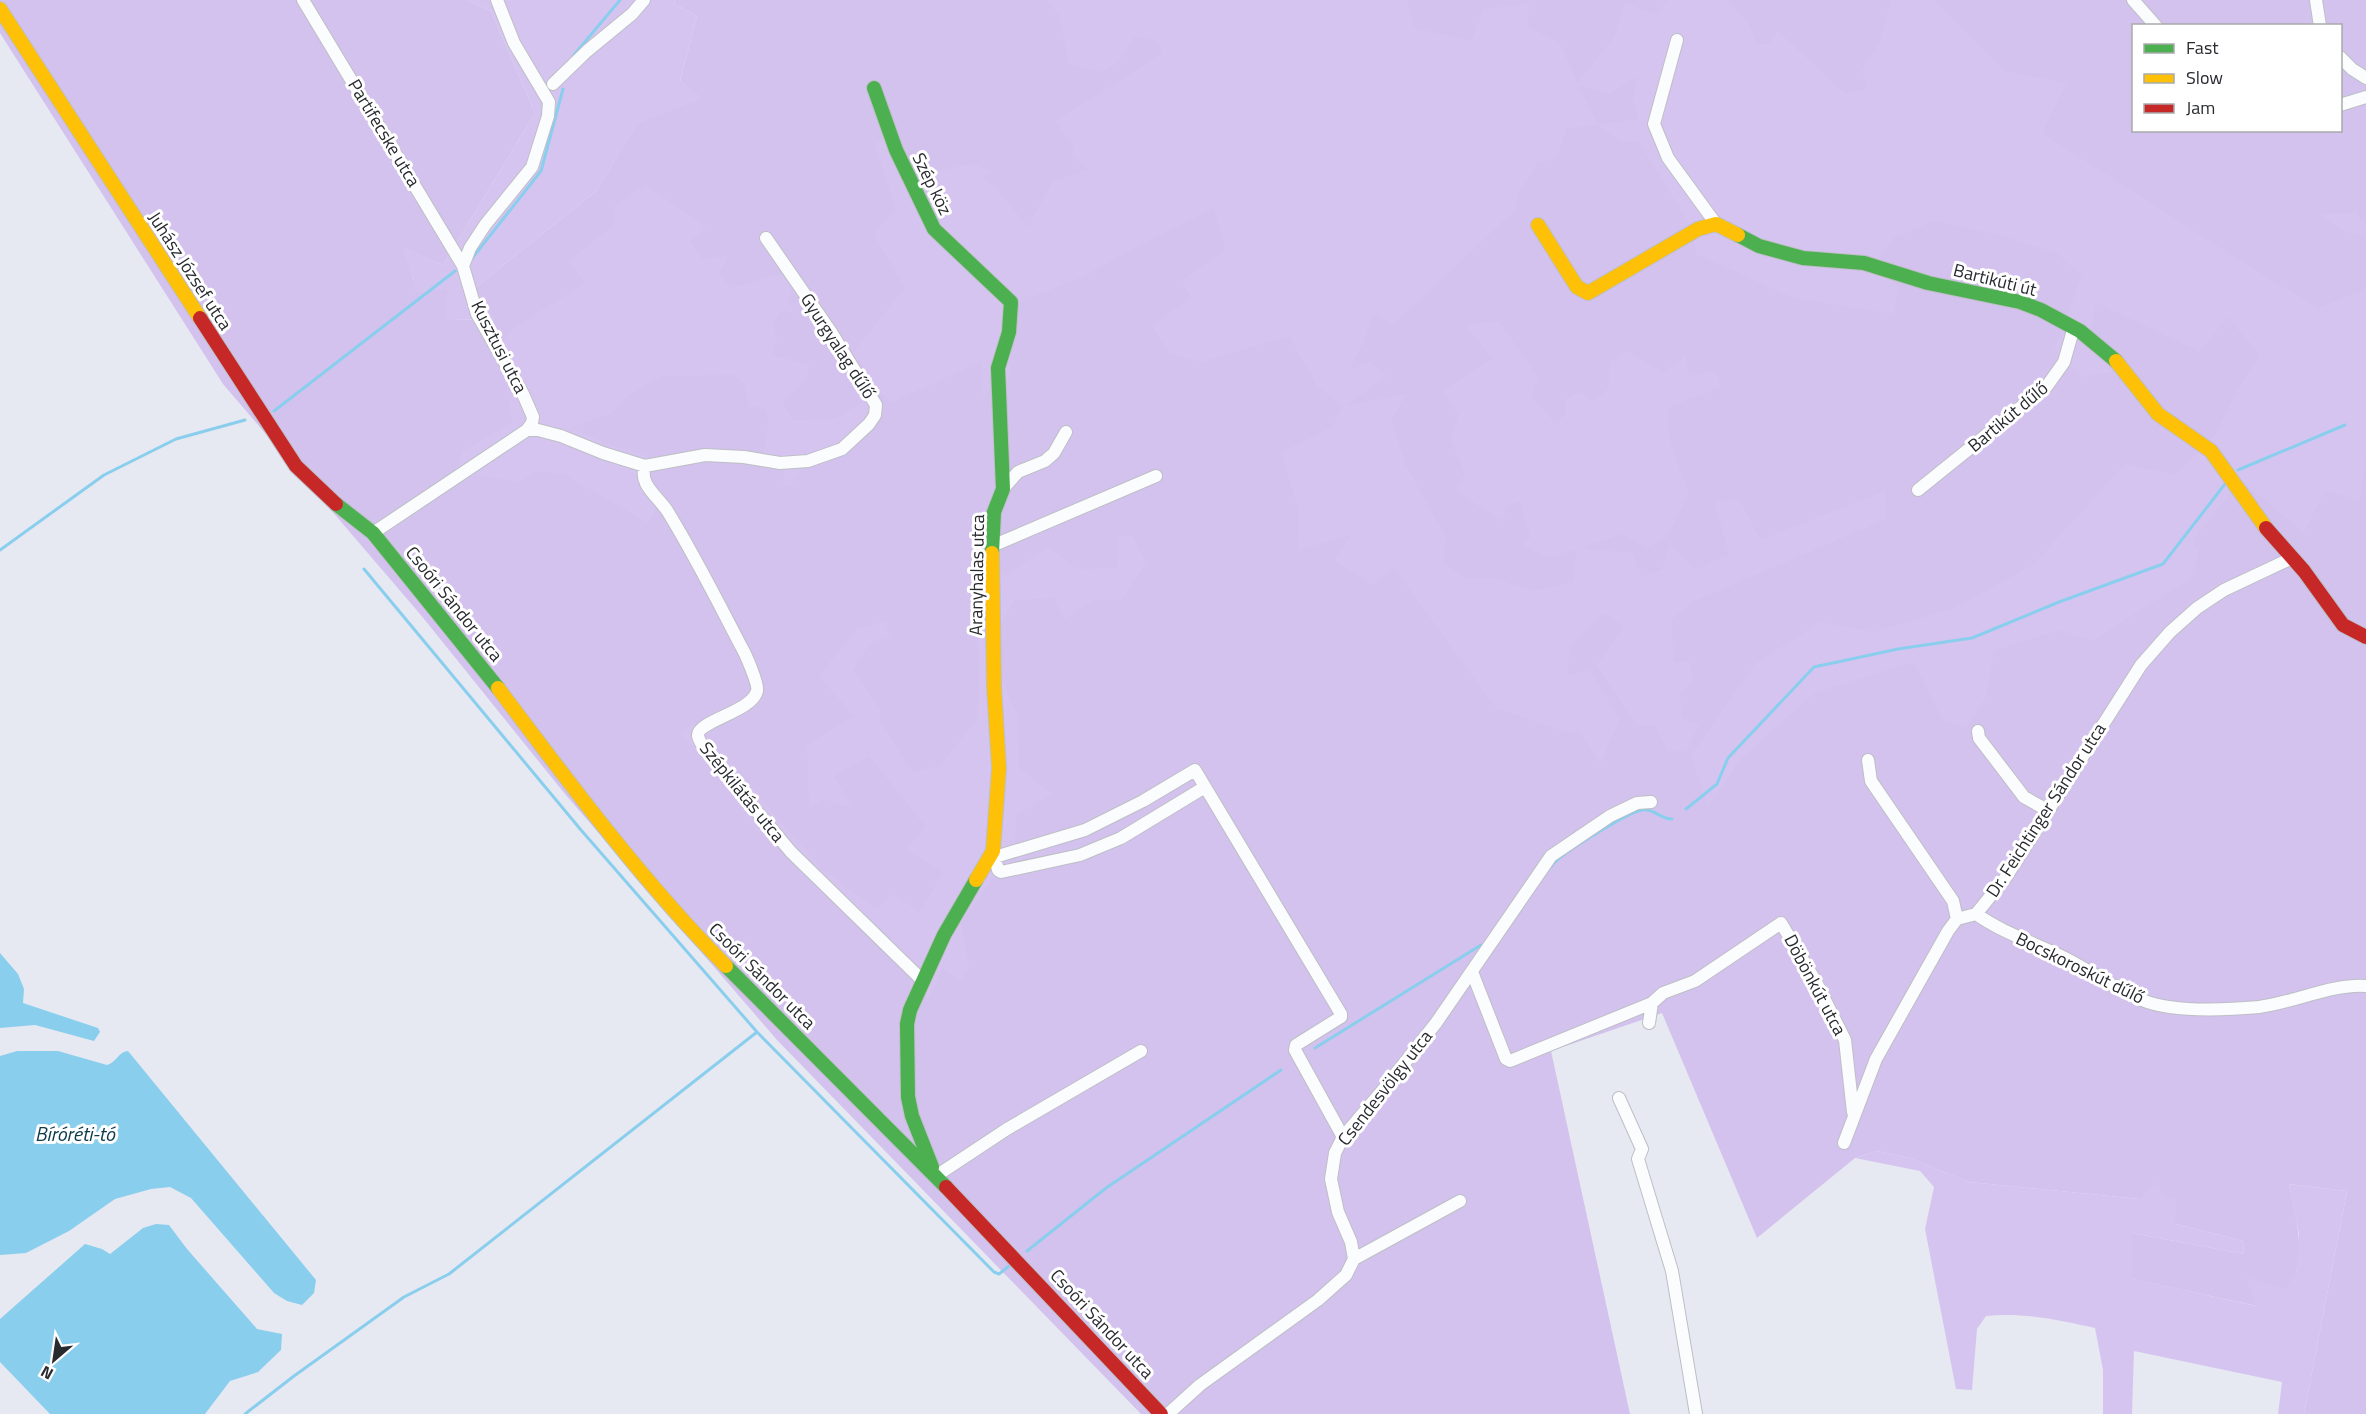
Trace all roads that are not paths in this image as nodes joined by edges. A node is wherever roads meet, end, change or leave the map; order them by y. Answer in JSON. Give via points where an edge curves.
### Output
{"nodes":[{"id":1,"x":303,"y":0,"type":"edge"},
{"id":2,"x":497,"y":0,"type":"edge"},
{"id":3,"x":644,"y":0,"type":"edge"},
{"id":4,"x":2133,"y":0,"type":"edge"},
{"id":5,"x":2316,"y":0,"type":"edge"},
{"id":6,"x":0,"y":9,"type":"edge"},
{"id":7,"x":2154,"y":24,"type":"edge"},
{"id":8,"x":2320,"y":24,"type":"edge"},
{"id":9,"x":1677,"y":40,"type":"dead end"},
{"id":10,"x":2342,"y":59,"type":"edge"},
{"id":11,"x":2366,"y":78,"type":"edge"},
{"id":12,"x":553,"y":84,"type":"dead end"},
{"id":13,"x":874,"y":88,"type":"dead end"},
{"id":14,"x":2366,"y":97,"type":"edge"},
{"id":15,"x":2342,"y":104,"type":"edge"},
{"id":16,"x":1716,"y":224,"type":"junction"},
{"id":17,"x":1538,"y":225,"type":"dead end"},
{"id":18,"x":766,"y":238,"type":"dead end"},
{"id":19,"x":463,"y":266,"type":"junction"},
{"id":20,"x":1011,"y":302,"type":"joint"},
{"id":21,"x":2074,"y":327,"type":"junction"},
{"id":22,"x":527,"y":430,"type":"junction"},
{"id":23,"x":1066,"y":432,"type":"dead end"},
{"id":24,"x":645,"y":466,"type":"junction"},
{"id":25,"x":1156,"y":476,"type":"dead end"},
{"id":26,"x":1003,"y":489,"type":"junction"},
{"id":27,"x":1918,"y":490,"type":"dead end"},
{"id":28,"x":373,"y":533,"type":"junction"},
{"id":29,"x":992,"y":546,"type":"junction"},
{"id":30,"x":2292,"y":558,"type":"junction"},
{"id":31,"x":2366,"y":637,"type":"edge"},
{"id":32,"x":1978,"y":730,"type":"dead end"},
{"id":33,"x":1868,"y":760,"type":"dead end"},
{"id":34,"x":1205,"y":787,"type":"junction"},
{"id":35,"x":1651,"y":802,"type":"dead end"},
{"id":36,"x":2047,"y":810,"type":"junction"},
{"id":37,"x":994,"y":854,"type":"junction"},
{"id":38,"x":1976,"y":914,"type":"junction"},
{"id":39,"x":1957,"y":919,"type":"junction"},
{"id":40,"x":1472,"y":972,"type":"junction"},
{"id":41,"x":922,"y":980,"type":"junction"},
{"id":42,"x":2366,"y":986,"type":"edge"},
{"id":43,"x":1652,"y":1003,"type":"junction"},
{"id":44,"x":1649,"y":1023,"type":"dead end"},
{"id":45,"x":1141,"y":1051,"type":"dead end"},
{"id":46,"x":1619,"y":1098,"type":"dead end"},
{"id":47,"x":1854,"y":1113,"type":"junction"},
{"id":48,"x":1343,"y":1137,"type":"junction"},
{"id":49,"x":1844,"y":1143,"type":"dead end"},
{"id":50,"x":936,"y":1176,"type":"junction"},
{"id":51,"x":1460,"y":1201,"type":"dead end"},
{"id":52,"x":1354,"y":1259,"type":"junction"},
{"id":53,"x":1161,"y":1414,"type":"edge"},
{"id":54,"x":1168,"y":1414,"type":"edge"},
{"id":55,"x":1696,"y":1414,"type":"edge"}],
"edges":[{"from":1,"to":19,"type":"street","name":"Partifecske utca"},
{"from":2,"to":19,"type":"street","via":[[514,43],[549,102],[548,116],[531,167],[485,225]]},
{"from":3,"to":12,"type":"street"},
{"from":4,"to":7,"type":"street"},
{"from":5,"to":8,"type":"street"},
{"from":6,"to":28,"type":"street","name":"Juhász József utca","via":[[296,466],[331,501]]},
{"from":9,"to":16,"type":"street","via":[[1654,124],[1668,158]]},
{"from":10,"to":11,"type":"street"},
{"from":13,"to":20,"type":"street","name":"Szép köz","via":[[896,150],[934,229]]},
{"from":14,"to":15,"type":"street"},
{"from":16,"to":17,"type":"street","via":[[1698,229],[1588,293],[1577,287]]},
{"from":16,"to":21,"type":"street","name":"Bartikúti út","via":[[1759,246],[1803,258],[1864,263],[1928,283],[2020,302]]},
{"from":18,"to":24,"type":"street","name":"Gyurgyalag dűlő","via":[[876,405],[875,415],[842,449],[808,461],[780,464],[705,455]]},
{"from":19,"to":22,"type":"street","name":"Kusztusi utca","via":[[477,314],[533,417]]},
{"from":20,"to":26,"type":"street","name":"Aranyhalas utca","via":[[1010,332],[998,368]]},
{"from":21,"to":27,"type":"street","name":"Bartikút dűlő","via":[[2064,362],[2048,386]]},
{"from":21,"to":30,"type":"street","name":"Bartikúti út","via":[[2116,361],[2158,414],[2211,451]]},
{"from":22,"to":24,"type":"street","name":"Gyurgyalag dűlő","via":[[561,436]]},
{"from":22,"to":28,"type":"street"},
{"from":23,"to":26,"type":"street","via":[[1054,453],[1018,472]]},
{"from":24,"to":41,"type":"street","name":"Szépkilátás utca","via":[[643,481],[665,507],[688,546],[746,656],[757,686],[747,705],[704,726],[698,737],[791,852]]},
{"from":25,"to":29,"type":"street"},
{"from":26,"to":29,"type":"street","name":"Aranyhalas utca","via":[[994,512]]},
{"from":28,"to":50,"type":"street","name":"Csoóri Sándor utca","via":[[679,918]]},
{"from":29,"to":37,"type":"street","name":"Aranyhalas utca","via":[[999,768]]},
{"from":30,"to":31,"type":"street","name":"Bartikúti út","via":[[2343,625]]},
{"from":30,"to":36,"type":"street","name":"Dr. Feichtinger Sándor utca","via":[[2224,590],[2170,632],[2141,665]]},
{"from":32,"to":36,"type":"street","via":[[1979,738],[2024,796]]},
{"from":33,"to":39,"type":"street","via":[[1871,781],[1953,901]]},
{"from":34,"to":37,"type":"street","via":[[1195,770],[1085,830]]},
{"from":34,"to":37,"type":"street","via":[[1121,838],[1080,855],[1001,872]]},
{"from":34,"to":48,"type":"street","via":[[1341,1014],[1296,1045],[1295,1050]]},
{"from":35,"to":40,"type":"street","name":"Csendesvölgy utca","via":[[1637,803],[1610,816],[1551,856]]},
{"from":36,"to":38,"type":"street","name":"Dr. Feichtinger Sándor utca","via":[[2006,877]]},
{"from":37,"to":41,"type":"street","name":"Aranyhalas utca","via":[[944,935]]},
{"from":38,"to":39,"type":"street","name":"Dr. Feichtinger Sándor utca"},
{"from":38,"to":42,"type":"street","name":"Bocskoroskút dűlő","via":[[2141,1000],[2161,1006],[2258,1007]]},
{"from":39,"to":47,"type":"street","via":[[1876,1059]]},
{"from":40,"to":43,"type":"street","via":[[1510,1061]]},
{"from":40,"to":48,"type":"street","name":"Csendesvölgy utca"},
{"from":41,"to":50,"type":"street","name":"Aranyhalas utca","via":[[907,1024],[908,1097]]},
{"from":43,"to":44,"type":"street"},
{"from":43,"to":47,"type":"street","name":"Döbönkút utca","via":[[1663,993],[1695,981],[1781,923],[1845,1040]]},
{"from":45,"to":50,"type":"street","via":[[1007,1129]]},
{"from":46,"to":55,"type":"street","via":[[1642,1149],[1638,1159],[1672,1271]]},
{"from":47,"to":49,"type":"street"},
{"from":48,"to":52,"type":"street","name":"Csendesvölgy utca","via":[[1330,1179]]},
{"from":50,"to":53,"type":"street","name":"Csoóri Sándor utca"},
{"from":51,"to":52,"type":"street"},
{"from":52,"to":54,"type":"street","via":[[1346,1275],[1331,1289]]}]}
